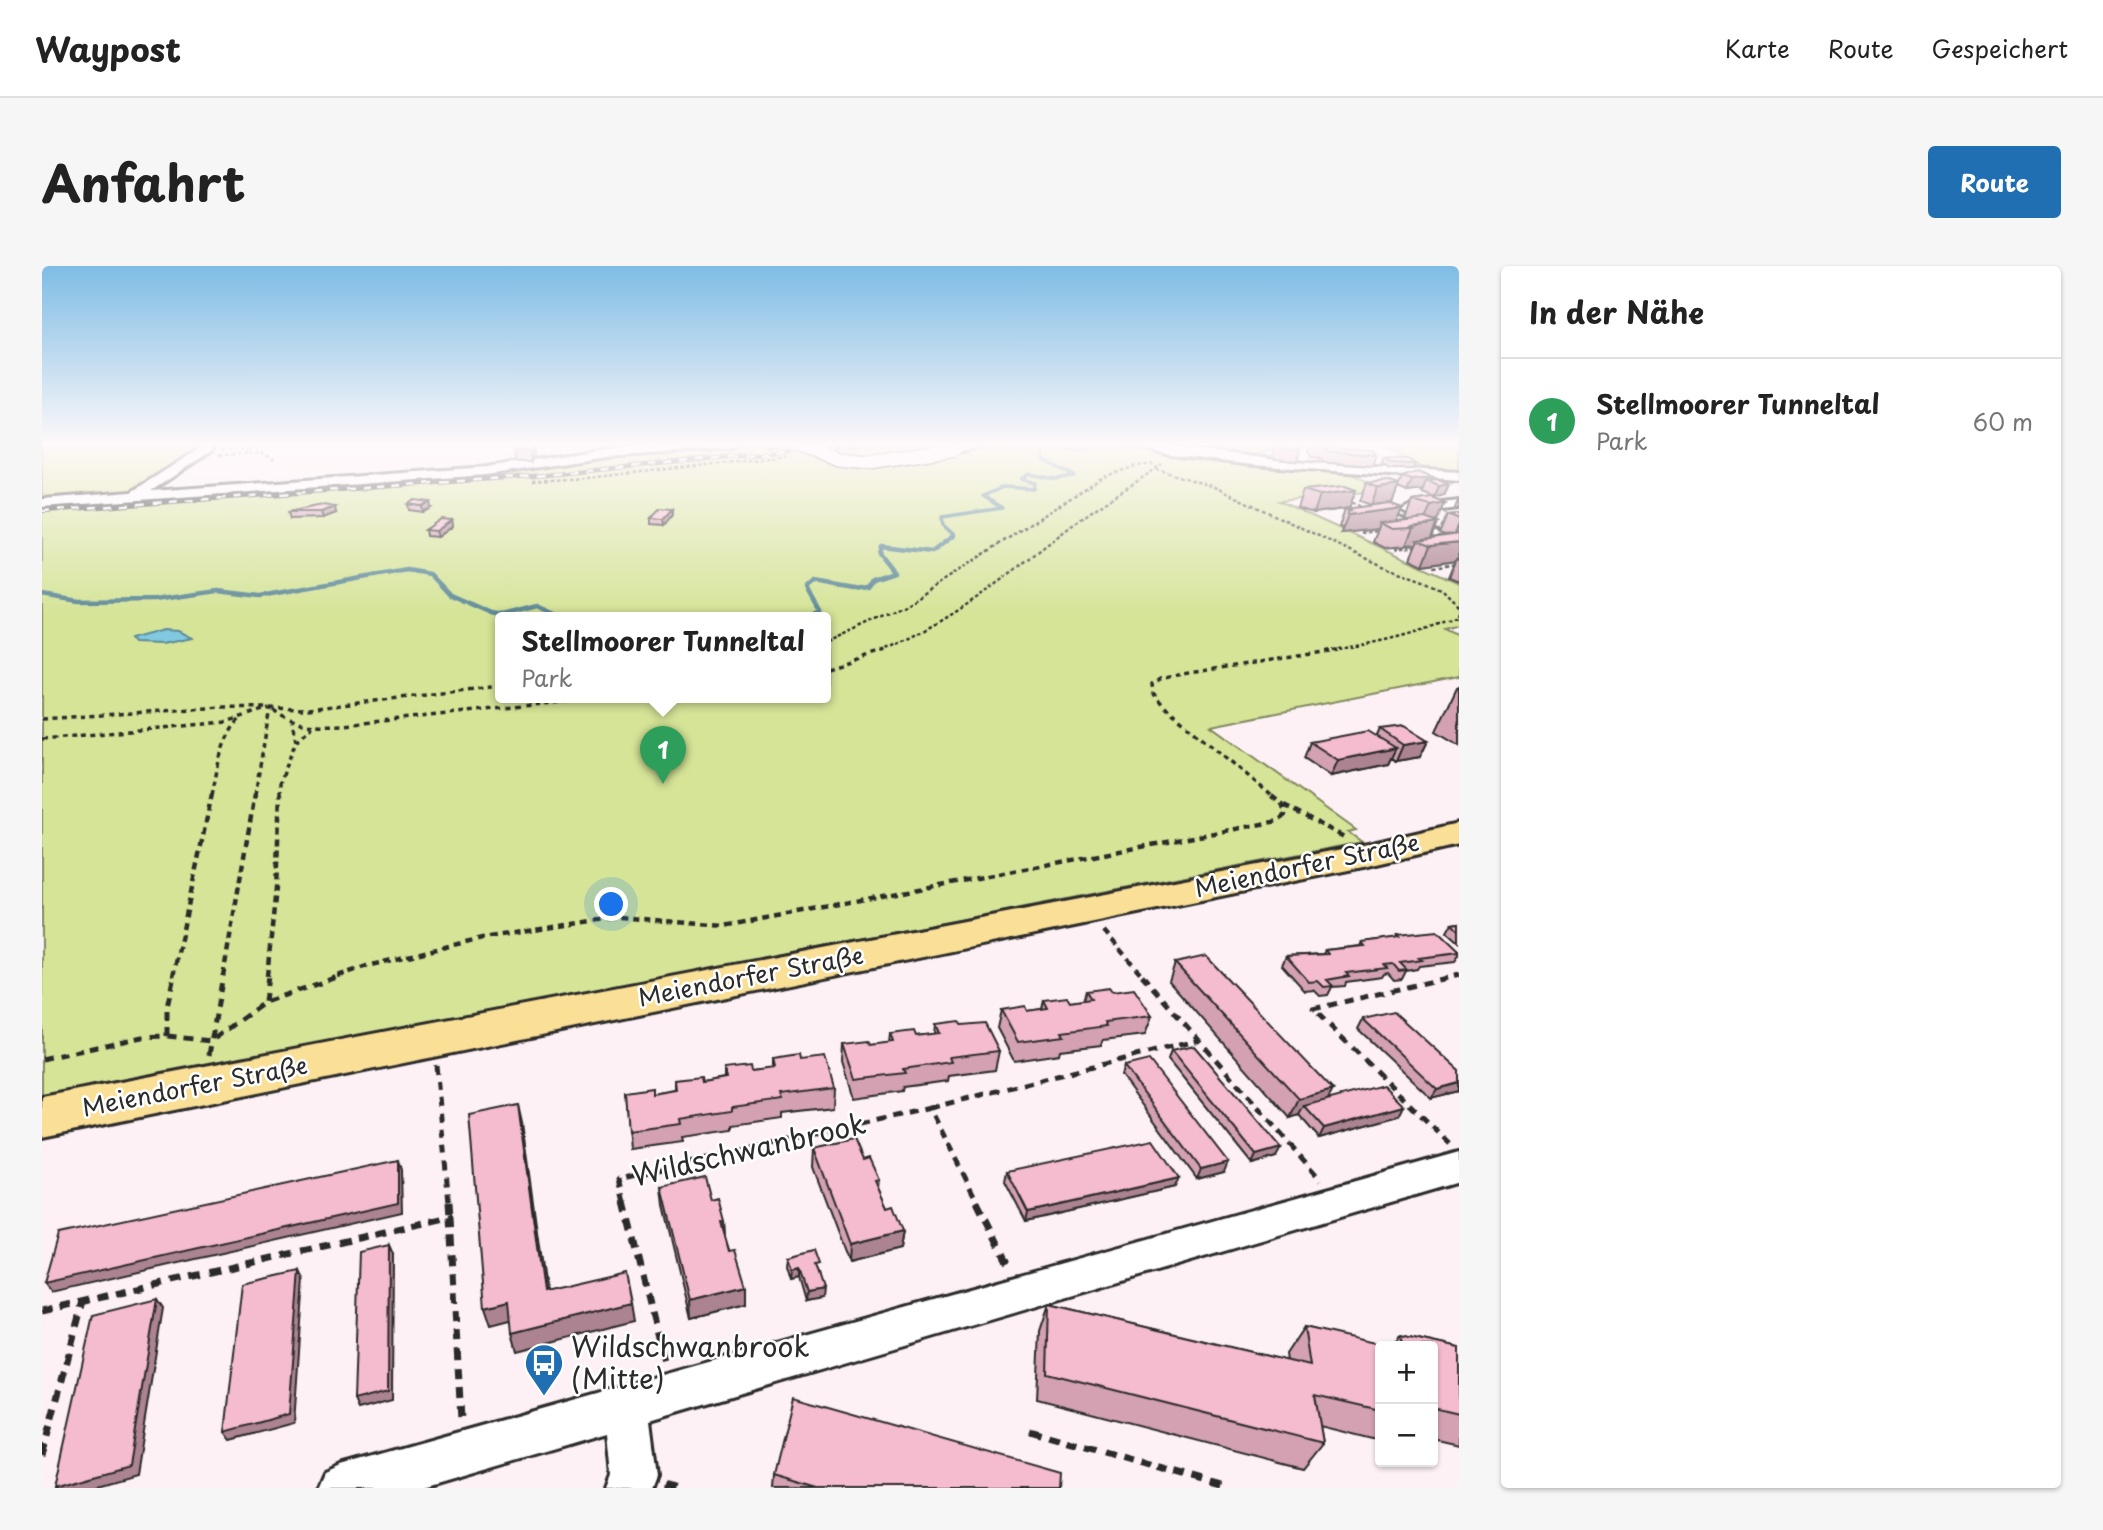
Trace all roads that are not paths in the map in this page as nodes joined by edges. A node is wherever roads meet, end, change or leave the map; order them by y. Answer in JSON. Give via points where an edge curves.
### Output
{"nodes":[{"id":1,"x":72,"y":501,"type":"edge"},
{"id":2,"x":42,"y":503,"type":"edge"},
{"id":3,"x":1459,"y":504,"type":"edge"},
{"id":4,"x":1370,"y":513,"type":"edge"},
{"id":5,"x":1388,"y":514,"type":"junction"},
{"id":6,"x":1459,"y":547,"type":"edge"},
{"id":7,"x":1459,"y":834,"type":"edge"},
{"id":8,"x":42,"y":1117,"type":"edge"},
{"id":9,"x":1459,"y":1167,"type":"edge"},
{"id":10,"x":626,"y":1407,"type":"junction"},
{"id":11,"x":341,"y":1488,"type":"edge"},
{"id":12,"x":629,"y":1488,"type":"edge"}],
"edges":[{"from":1,"to":2,"type":"street"},
{"from":3,"to":5,"type":"street"},
{"from":4,"to":5,"type":"street"},
{"from":5,"to":6,"type":"street"},
{"from":7,"to":8,"type":"main road","name":"Meiendorfer Straße"},
{"from":9,"to":10,"type":"street"},
{"from":10,"to":11,"type":"street"},
{"from":10,"to":12,"type":"street","via":[[634,1475]]}]}
